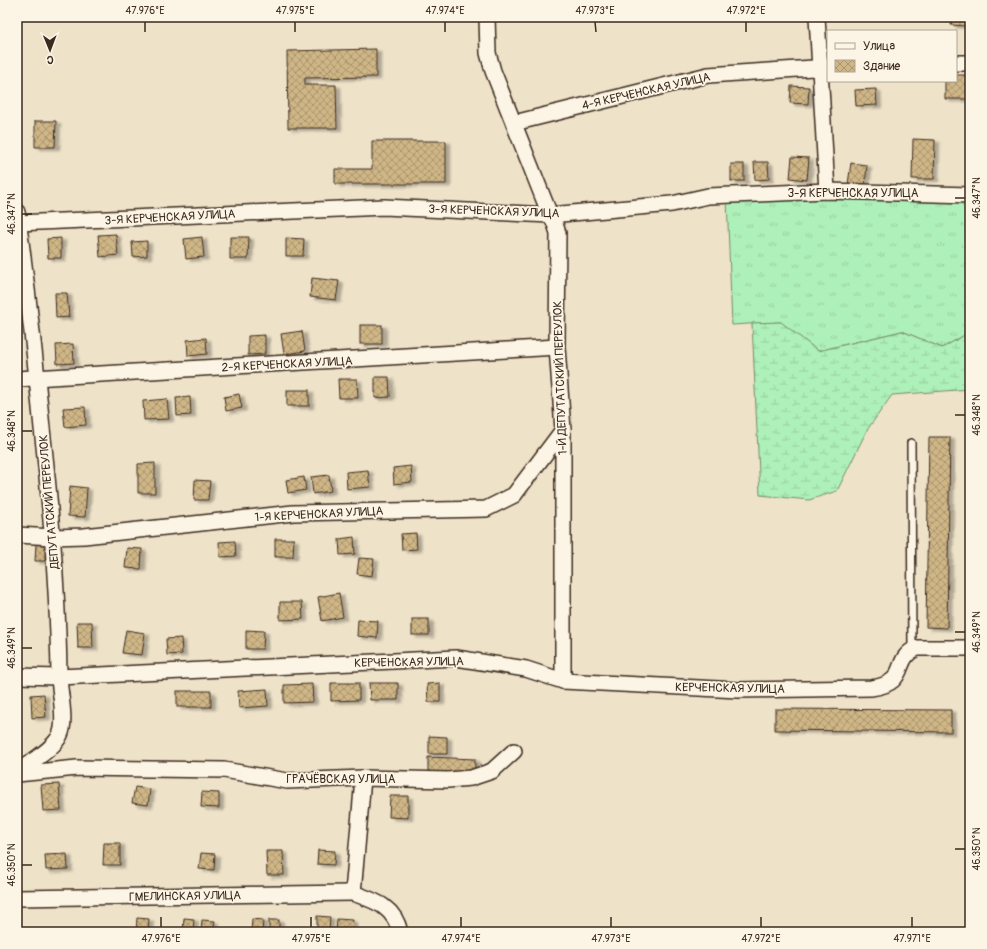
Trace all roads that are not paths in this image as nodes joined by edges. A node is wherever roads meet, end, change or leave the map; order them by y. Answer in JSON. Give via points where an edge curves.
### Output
{"nodes":[{"id":1,"x":487,"y":17,"type":"edge"},
{"id":2,"x":817,"y":17,"type":"edge"},
{"id":3,"x":957,"y":63,"type":"edge"},
{"id":4,"x":970,"y":63,"type":"edge"},
{"id":5,"x":824,"y":67,"type":"edge"},
{"id":6,"x":514,"y":123,"type":"junction"},
{"id":7,"x":827,"y":191,"type":"junction"},
{"id":8,"x":970,"y":195,"type":"edge"},
{"id":9,"x":550,"y":214,"type":"junction"},
{"id":10,"x":18,"y":220,"type":"edge"},
{"id":11,"x":557,"y":347,"type":"junction"},
{"id":12,"x":17,"y":379,"type":"edge"},
{"id":13,"x":37,"y":379,"type":"junction"},
{"id":14,"x":563,"y":430,"type":"junction"},
{"id":15,"x":911,"y":443,"type":"dead end"},
{"id":16,"x":17,"y":536,"type":"edge"},
{"id":17,"x":53,"y":537,"type":"junction"},
{"id":18,"x":970,"y":648,"type":"edge"},
{"id":19,"x":912,"y":650,"type":"junction"},
{"id":20,"x":17,"y":676,"type":"edge"},
{"id":21,"x":59,"y":677,"type":"junction"},
{"id":22,"x":563,"y":681,"type":"junction"},
{"id":23,"x":514,"y":751,"type":"dead end"},
{"id":24,"x":17,"y":773,"type":"edge"},
{"id":25,"x":363,"y":778,"type":"junction"},
{"id":26,"x":353,"y":893,"type":"junction"},
{"id":27,"x":17,"y":898,"type":"edge"},
{"id":28,"x":400,"y":932,"type":"edge"}],
"edges":[{"from":1,"to":6,"type":"street","name":"1-Й ДЕПУТАТСКИЙ ПЕРЕУЛОК","via":[[488,52]]},
{"from":2,"to":5,"type":"street"},
{"from":3,"to":4,"type":"street"},
{"from":5,"to":6,"type":"street","name":"4-Я КЕРЧЕНСКАЯ УЛИЦА","via":[[708,75]]},
{"from":5,"to":7,"type":"street"},
{"from":6,"to":9,"type":"street","name":"1-Й ДЕПУТАТСКИЙ ПЕРЕУЛОК"},
{"from":7,"to":8,"type":"street","name":"3-Я КЕРЧЕНСКАЯ УЛИЦА"},
{"from":7,"to":9,"type":"street","name":"3-Я КЕРЧЕНСКАЯ УЛИЦА","via":[[708,196],[672,204]]},
{"from":9,"to":10,"type":"street","name":"3-Я КЕРЧЕНСКАЯ УЛИЦА","via":[[384,207]]},
{"from":9,"to":11,"type":"street","name":"1-Й ДЕПУТАТСКИЙ ПЕРЕУЛОК","via":[[558,233]]},
{"from":10,"to":13,"type":"street","name":"ДЕПУТАТСКИЙ ПЕРЕУЛОК"},
{"from":11,"to":13,"type":"street","name":"2-Я КЕРЧЕНСКАЯ УЛИЦА"},
{"from":11,"to":14,"type":"street","name":"1-Й ДЕПУТАТСКИЙ ПЕРЕУЛОК"},
{"from":12,"to":13,"type":"street","name":"2-Я КЕРЧЕНСКАЯ УЛИЦА"},
{"from":13,"to":17,"type":"street","name":"ДЕПУТАТСКИЙ ПЕРЕУЛОК"},
{"from":14,"to":17,"type":"street","name":"1-Я КЕРЧЕНСКАЯ УЛИЦА","via":[[514,495],[486,509],[293,513],[84,536]]},
{"from":14,"to":22,"type":"street","name":"1-Й ДЕПУТАТСКИЙ ПЕРЕУЛОК"},
{"from":15,"to":19,"type":"lane"},
{"from":16,"to":17,"type":"street","name":"1-Я КЕРЧЕНСКАЯ УЛИЦА"},
{"from":17,"to":21,"type":"street","name":"ДЕПУТАТСКИЙ ПЕРЕУЛОК"},
{"from":18,"to":19,"type":"street"},
{"from":19,"to":22,"type":"street","name":"КЕРЧЕНСКАЯ УЛИЦА","via":[[903,659],[894,679],[881,687],[872,688],[738,690]]},
{"from":20,"to":21,"type":"street","name":"КЕРЧЕНСКАЯ УЛИЦА"},
{"from":21,"to":22,"type":"street","name":"КЕРЧЕНСКАЯ УЛИЦА","via":[[456,658],[526,669]]},
{"from":21,"to":24,"type":"street","name":"ДЕПУТАТСКИЙ ПЕРЕУЛОК","via":[[63,724],[60,735],[53,745]]},
{"from":23,"to":25,"type":"street","name":"ГРАЧЁВСКАЯ УЛИЦА","via":[[492,771],[471,778]]},
{"from":24,"to":25,"type":"street","name":"ГРАЧЁВСКАЯ УЛИЦА","via":[[76,768],[224,770],[287,781]]},
{"from":25,"to":26,"type":"street"},
{"from":26,"to":27,"type":"street","name":"ГМЕЛИНСКАЯ УЛИЦА"},
{"from":26,"to":28,"type":"street","via":[[383,905],[392,913]]}]}
